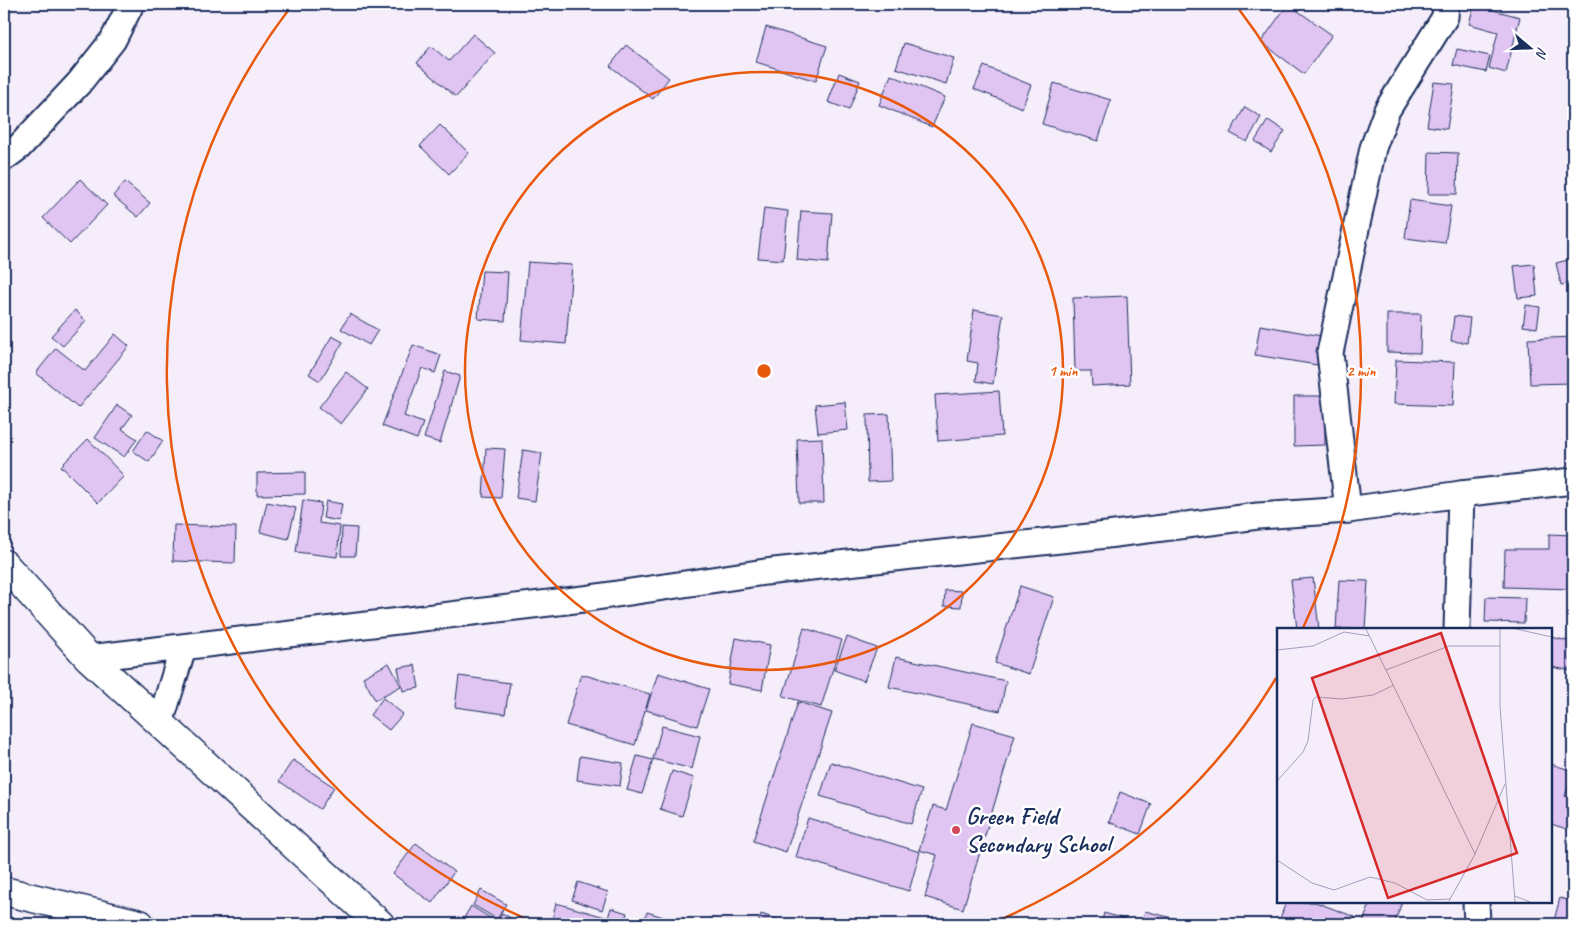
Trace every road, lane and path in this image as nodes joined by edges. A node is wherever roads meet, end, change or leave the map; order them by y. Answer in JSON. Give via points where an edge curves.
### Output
{"nodes":[{"id":1,"x":131,"y":4,"type":"edge"},
{"id":2,"x":1446,"y":4,"type":"edge"},
{"id":3,"x":4,"y":158,"type":"edge"},
{"id":4,"x":1573,"y":481,"type":"edge"},
{"id":5,"x":1461,"y":494,"type":"junction"},
{"id":6,"x":1348,"y":510,"type":"junction"},
{"id":7,"x":4,"y":564,"type":"edge"},
{"id":8,"x":1457,"y":628,"type":"edge"},
{"id":9,"x":183,"y":648,"type":"junction"},
{"id":10,"x":89,"y":658,"type":"junction"},
{"id":11,"x":160,"y":723,"type":"junction"},
{"id":12,"x":4,"y":891,"type":"edge"},
{"id":13,"x":1476,"y":903,"type":"edge"},
{"id":14,"x":140,"y":924,"type":"edge"},
{"id":15,"x":380,"y":924,"type":"edge"},
{"id":16,"x":1477,"y":924,"type":"edge"}],
"edges":[{"from":1,"to":3,"type":"street","via":[[112,40],[79,83]]},
{"from":2,"to":6,"type":"street","via":[[1445,17],[1387,110],[1373,148],[1330,354]]},
{"from":4,"to":5,"type":"street"},
{"from":5,"to":6,"type":"street"},
{"from":5,"to":8,"type":"street"},
{"from":6,"to":9,"type":"street","via":[[1258,516],[765,572],[582,599]]},
{"from":7,"to":10,"type":"street"},
{"from":9,"to":10,"type":"street"},
{"from":9,"to":11,"type":"street"},
{"from":10,"to":11,"type":"street"},
{"from":11,"to":15,"type":"street"},
{"from":12,"to":14,"type":"street"},
{"from":13,"to":16,"type":"street"}]}
